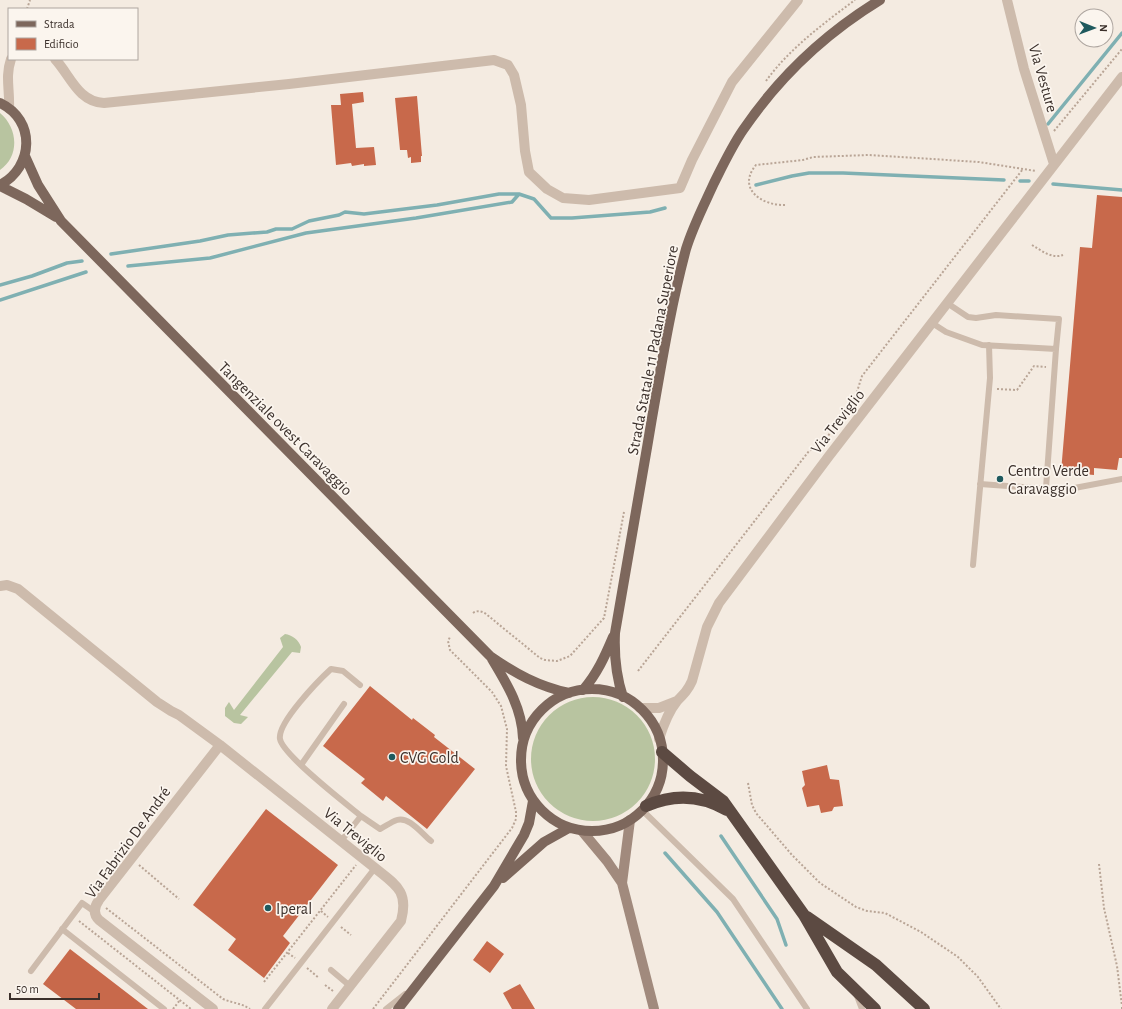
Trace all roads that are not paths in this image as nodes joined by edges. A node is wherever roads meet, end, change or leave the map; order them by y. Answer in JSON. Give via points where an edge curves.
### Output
{"nodes":[{"id":1,"x":798,"y":0,"type":"edge"},
{"id":2,"x":880,"y":0,"type":"edge"},
{"id":3,"x":1007,"y":0,"type":"edge"},
{"id":4,"x":55,"y":60,"type":"edge"},
{"id":5,"x":10,"y":63,"type":"edge"},
{"id":6,"x":1122,"y":77,"type":"edge"},
{"id":7,"x":0,"y":78,"type":"edge"},
{"id":8,"x":4,"y":105,"type":"edge"},
{"id":9,"x":25,"y":156,"type":"junction"},
{"id":10,"x":1054,"y":164,"type":"junction"},
{"id":11,"x":0,"y":185,"type":"edge"},
{"id":12,"x":60,"y":220,"type":"junction"},
{"id":13,"x":947,"y":303,"type":"junction"},
{"id":14,"x":932,"y":323,"type":"junction"},
{"id":15,"x":989,"y":345,"type":"junction"},
{"id":16,"x":1056,"y":349,"type":"junction"},
{"id":17,"x":1122,"y":479,"type":"edge"},
{"id":18,"x":980,"y":484,"type":"junction"},
{"id":19,"x":1046,"y":488,"type":"junction"},
{"id":20,"x":973,"y":565,"type":"dead end"},
{"id":21,"x":0,"y":586,"type":"edge"},
{"id":22,"x":615,"y":634,"type":"junction"},
{"id":23,"x":490,"y":656,"type":"junction"},
{"id":24,"x":360,"y":685,"type":"dead end"},
{"id":25,"x":583,"y":690,"type":"junction"},
{"id":26,"x":569,"y":693,"type":"junction"},
{"id":27,"x":623,"y":697,"type":"junction"},
{"id":28,"x":677,"y":701,"type":"junction"},
{"id":29,"x":344,"y":704,"type":"dead end"},
{"id":30,"x":640,"y":708,"type":"junction"},
{"id":31,"x":659,"y":739,"type":"junction"},
{"id":32,"x":523,"y":742,"type":"junction"},
{"id":33,"x":220,"y":745,"type":"junction"},
{"id":34,"x":662,"y":752,"type":"junction"},
{"id":35,"x":302,"y":766,"type":"junction"},
{"id":36,"x":533,"y":801,"type":"junction"},
{"id":37,"x":644,"y":808,"type":"junction"},
{"id":38,"x":731,"y":813,"type":"junction"},
{"id":39,"x":361,"y":816,"type":"junction"},
{"id":40,"x":630,"y":820,"type":"junction"},
{"id":41,"x":569,"y":828,"type":"junction"},
{"id":42,"x":582,"y":831,"type":"junction"},
{"id":43,"x":341,"y":841,"type":"junction"},
{"id":44,"x":431,"y":841,"type":"dead end"},
{"id":45,"x":375,"y":868,"type":"junction"},
{"id":46,"x":622,"y":883,"type":"junction"},
{"id":47,"x":494,"y":886,"type":"junction"},
{"id":48,"x":95,"y":912,"type":"junction"},
{"id":49,"x":804,"y":915,"type":"junction"},
{"id":50,"x":62,"y":929,"type":"junction"},
{"id":51,"x":331,"y":970,"type":"dead end"},
{"id":52,"x":31,"y":971,"type":"dead end"},
{"id":53,"x":350,"y":986,"type":"junction"},
{"id":54,"x":416,"y":986,"type":"junction"},
{"id":55,"x":854,"y":989,"type":"junction"},
{"id":56,"x":406,"y":1005,"type":"edge"},
{"id":57,"x":164,"y":1009,"type":"edge"},
{"id":58,"x":213,"y":1009,"type":"edge"},
{"id":59,"x":266,"y":1009,"type":"edge"},
{"id":60,"x":332,"y":1009,"type":"edge"},
{"id":61,"x":386,"y":1009,"type":"edge"},
{"id":62,"x":398,"y":1009,"type":"edge"},
{"id":63,"x":654,"y":1009,"type":"edge"},
{"id":64,"x":807,"y":1009,"type":"edge"},
{"id":65,"x":862,"y":1009,"type":"edge"},
{"id":66,"x":875,"y":1009,"type":"edge"},
{"id":67,"x":924,"y":1009,"type":"edge"}],
"edges":[{"from":1,"to":4,"type":"street","via":[[732,82],[680,188],[588,200],[563,198],[547,189],[529,172],[521,105],[514,75],[508,65],[494,60],[104,103],[90,100],[82,94]]},
{"from":2,"to":22,"type":"main road","name":"Strada Statale 11 Padana Superiore","via":[[827,37],[793,69],[766,100],[742,131],[694,228],[678,279],[668,330]]},
{"from":3,"to":10,"type":"street","name":"Via Vesture","via":[[1024,69]]},
{"from":5,"to":7,"type":"street"},
{"from":5,"to":8,"type":"street","via":[[7,83],[10,98]]},
{"from":6,"to":10,"type":"street","name":"Via Treviglio"},
{"from":8,"to":9,"type":"main road","name":"Tangenziale ovest Caravaggio","via":[[23,126]]},
{"from":9,"to":11,"type":"main road","name":"Tangenziale ovest Caravaggio","via":[[18,171]]},
{"from":9,"to":12,"type":"main road","name":"Tangenziale ovest Caravaggio","via":[[38,185]]},
{"from":10,"to":13,"type":"street","name":"Via Treviglio"},
{"from":11,"to":12,"type":"main road","name":"Tangenziale ovest Caravaggio"},
{"from":12,"to":23,"type":"main road","name":"Tangenziale ovest Caravaggio"},
{"from":13,"to":14,"type":"street","name":"Via Treviglio"},
{"from":13,"to":16,"type":"lane","via":[[968,318],[996,315],[1058,319]]},
{"from":14,"to":15,"type":"lane","via":[[946,332],[982,345]]},
{"from":14,"to":28,"type":"street","name":"Via Treviglio","via":[[719,603],[707,627],[690,685],[684,696]]},
{"from":15,"to":16,"type":"lane"},
{"from":15,"to":18,"type":"lane","via":[[989,388]]},
{"from":16,"to":19,"type":"lane"},
{"from":17,"to":19,"type":"lane","via":[[1064,490]]},
{"from":18,"to":19,"type":"lane"},
{"from":18,"to":20,"type":"lane"},
{"from":21,"to":33,"type":"street","name":"Via Treviglio","via":[[8,585],[18,589],[157,702]]},
{"from":22,"to":25,"type":"main road","name":"Strada Statale 11 Padana Superiore","via":[[601,665]]},
{"from":22,"to":27,"type":"main road","name":"Strada Statale 11 Padana Superiore","via":[[616,670]]},
{"from":23,"to":26,"type":"main road","name":"Tangenziale ovest Caravaggio","via":[[531,681],[549,689]]},
{"from":23,"to":32,"type":"main road","name":"Tangenziale ovest Caravaggio","via":[[516,701]]},
{"from":24,"to":35,"type":"lane","via":[[343,671],[331,669],[286,720],[280,731],[282,744]]},
{"from":25,"to":26,"type":"main road"},
{"from":25,"to":27,"type":"main road","via":[[599,690]]},
{"from":26,"to":32,"type":"main road","via":[[551,702],[537,716]]},
{"from":27,"to":30,"type":"main road"},
{"from":28,"to":30,"type":"street","name":"Via Treviglio","via":[[659,708]]},
{"from":28,"to":31,"type":"street","name":"Via Treviglio","via":[[666,719]]},
{"from":29,"to":35,"type":"lane"},
{"from":30,"to":31,"type":"main road","via":[[651,722]]},
{"from":31,"to":34,"type":"main road"},
{"from":32,"to":36,"type":"main road","via":[[522,770]]},
{"from":33,"to":43,"type":"street","name":"Via Treviglio"},
{"from":33,"to":48,"type":"street","name":"Via Fabrizio De André","via":[[135,862],[99,900]]},
{"from":34,"to":37,"type":"main road","via":[[662,771],[654,794]]},
{"from":34,"to":38,"type":"highway","via":[[723,801]]},
{"from":35,"to":39,"type":"lane"},
{"from":36,"to":41,"type":"main road","via":[[551,819]]},
{"from":36,"to":47,"type":"main road","via":[[524,835]]},
{"from":37,"to":38,"type":"highway","via":[[666,799],[686,797],[710,802]]},
{"from":37,"to":40,"type":"main road"},
{"from":37,"to":64,"type":"lane","via":[[733,899]]},
{"from":38,"to":49,"type":"highway"},
{"from":39,"to":43,"type":"lane"},
{"from":39,"to":44,"type":"lane","via":[[380,829],[395,821],[408,821]]},
{"from":40,"to":42,"type":"main road","via":[[612,828]]},
{"from":40,"to":46,"type":"main road"},
{"from":41,"to":42,"type":"main road"},
{"from":41,"to":47,"type":"main road","via":[[544,842]]},
{"from":42,"to":46,"type":"main road"},
{"from":43,"to":45,"type":"street","name":"Via Treviglio"},
{"from":45,"to":53,"type":"street","name":"Via Treviglio","via":[[400,890],[404,911],[394,930]]},
{"from":45,"to":59,"type":"lane"},
{"from":46,"to":63,"type":"main road"},
{"from":47,"to":54,"type":"main road"},
{"from":48,"to":50,"type":"lane","via":[[82,903]]},
{"from":48,"to":58,"type":"street","name":"Via Fabrizio De André","via":[[99,920]]},
{"from":49,"to":55,"type":"highway","via":[[837,972]]},
{"from":49,"to":67,"type":"highway","via":[[876,965]]},
{"from":50,"to":52,"type":"lane"},
{"from":50,"to":57,"type":"lane"},
{"from":51,"to":53,"type":"lane"},
{"from":53,"to":60,"type":"street","name":"Via Treviglio"},
{"from":54,"to":56,"type":"main road"},
{"from":54,"to":61,"type":"lane"},
{"from":55,"to":65,"type":"lane"},
{"from":55,"to":66,"type":"highway"},
{"from":56,"to":62,"type":"main road"}]}
